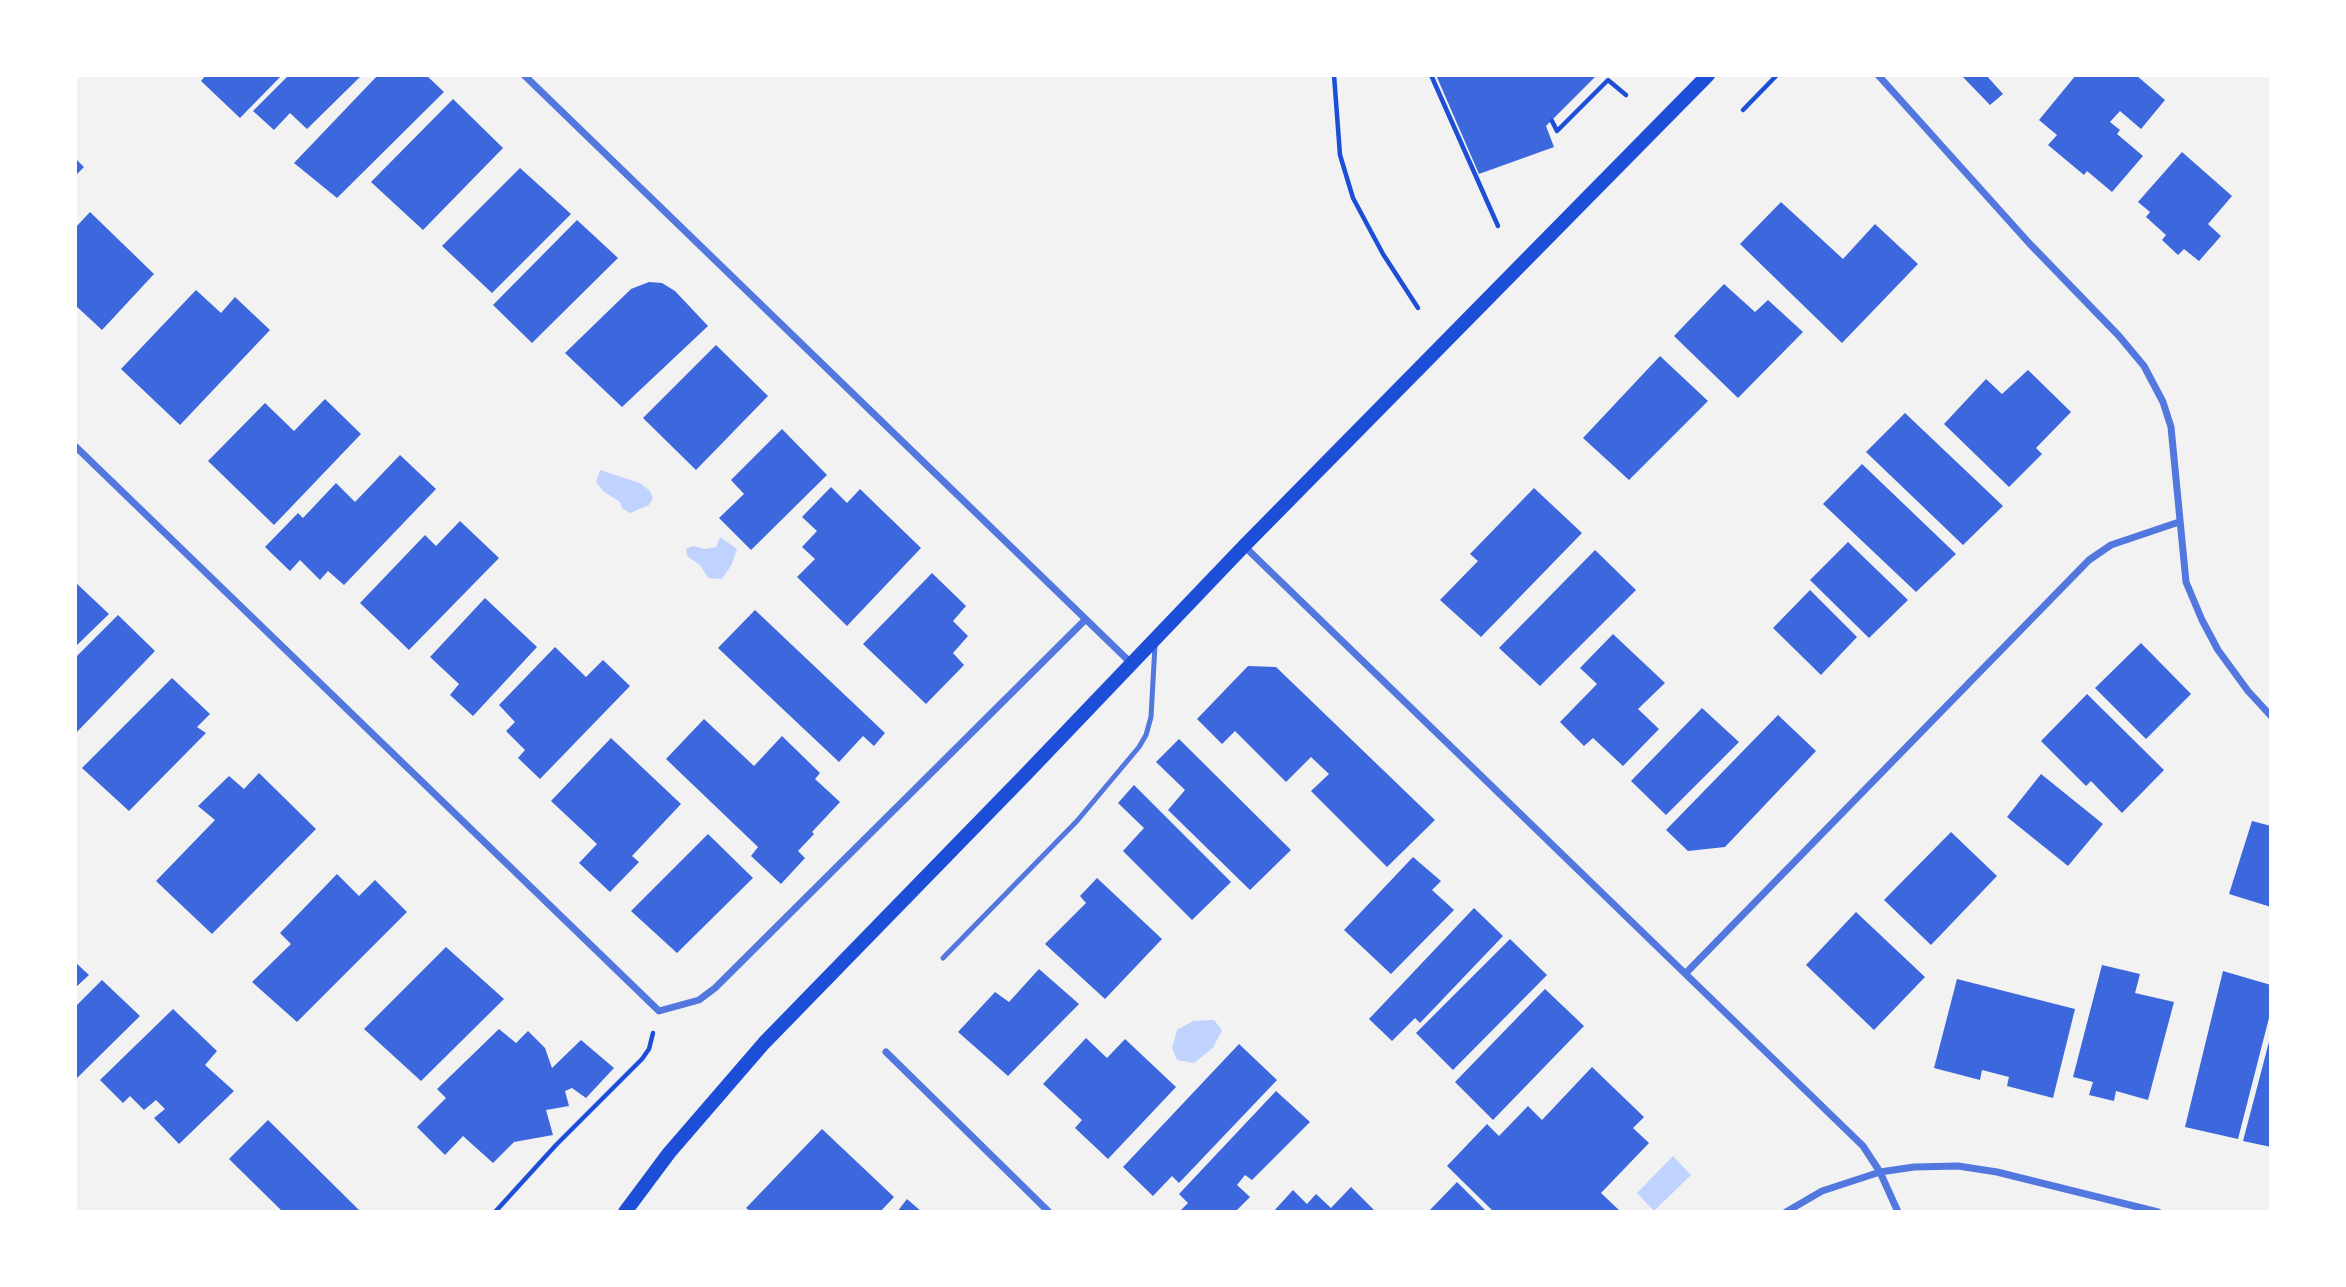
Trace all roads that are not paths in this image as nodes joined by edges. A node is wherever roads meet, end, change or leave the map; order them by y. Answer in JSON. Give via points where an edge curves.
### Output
{"nodes":[{"id":1,"x":524,"y":75,"type":"edge"},
{"id":2,"x":1708,"y":75,"type":"edge"},
{"id":3,"x":1878,"y":75,"type":"edge"},
{"id":4,"x":75,"y":446,"type":"edge"},
{"id":5,"x":2179,"y":522,"type":"junction"},
{"id":6,"x":1244,"y":546,"type":"junction"},
{"id":7,"x":1085,"y":620,"type":"junction"},
{"id":8,"x":1156,"y":638,"type":"junction"},
{"id":9,"x":1132,"y":664,"type":"junction"},
{"id":10,"x":2271,"y":716,"type":"edge"},
{"id":11,"x":943,"y":958,"type":"dead end"},
{"id":12,"x":1686,"y":973,"type":"junction"},
{"id":13,"x":886,"y":1052,"type":"dead end"},
{"id":14,"x":1880,"y":1172,"type":"junction"},
{"id":15,"x":625,"y":1212,"type":"edge"},
{"id":16,"x":1049,"y":1212,"type":"edge"},
{"id":17,"x":1786,"y":1212,"type":"edge"},
{"id":18,"x":1899,"y":1212,"type":"edge"},
{"id":19,"x":2158,"y":1212,"type":"edge"}],
"edges":[{"from":1,"to":7,"type":"street"},
{"from":2,"to":6,"type":"main road"},
{"from":3,"to":5,"type":"street","via":[[2144,366],[2171,427]]},
{"from":4,"to":7,"type":"street","via":[[659,1011],[699,1000],[715,988]]},
{"from":5,"to":10,"type":"street","via":[[2186,582],[2202,620],[2225,660]]},
{"from":5,"to":12,"type":"street","via":[[2111,545],[2088,560]]},
{"from":6,"to":8,"type":"main road"},
{"from":6,"to":12,"type":"street"},
{"from":7,"to":9,"type":"street"},
{"from":8,"to":9,"type":"main road"},
{"from":8,"to":11,"type":"lane","via":[[1151,718],[1139,747],[1077,821]]},
{"from":9,"to":15,"type":"main road","via":[[764,1043]]},
{"from":12,"to":14,"type":"street","via":[[1863,1146]]},
{"from":13,"to":16,"type":"street"},
{"from":14,"to":17,"type":"street","via":[[1822,1191]]},
{"from":14,"to":18,"type":"street"},
{"from":14,"to":19,"type":"street","via":[[1958,1166]]}]}
